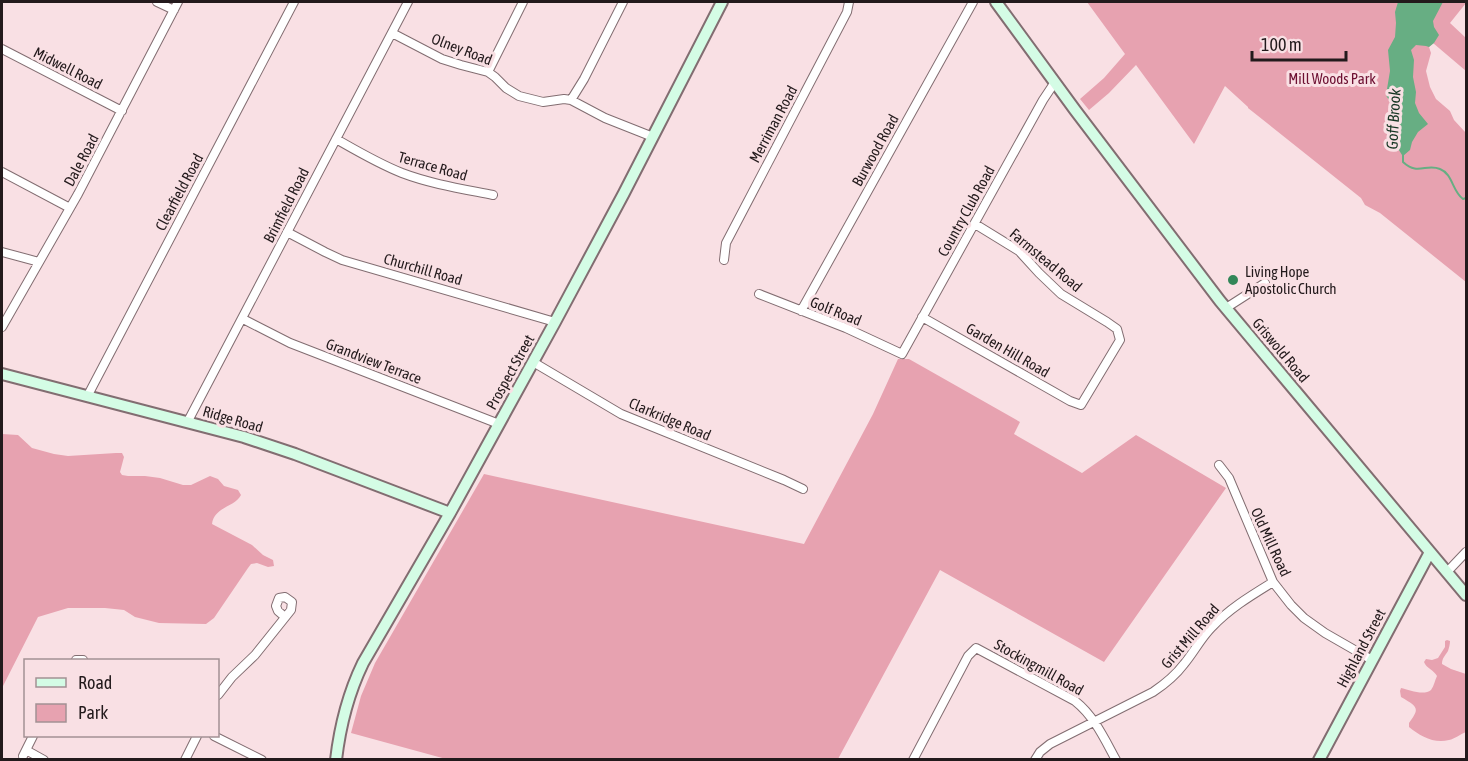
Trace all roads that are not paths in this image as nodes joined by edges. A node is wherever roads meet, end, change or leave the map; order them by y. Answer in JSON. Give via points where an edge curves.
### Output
{"nodes":[{"id":1,"x":156,"y":2,"type":"edge"},
{"id":2,"x":178,"y":2,"type":"edge"},
{"id":3,"x":294,"y":2,"type":"edge"},
{"id":4,"x":408,"y":2,"type":"edge"},
{"id":5,"x":523,"y":2,"type":"edge"},
{"id":6,"x":623,"y":2,"type":"edge"},
{"id":7,"x":722,"y":2,"type":"edge"},
{"id":8,"x":849,"y":2,"type":"edge"},
{"id":9,"x":973,"y":2,"type":"edge"},
{"id":10,"x":996,"y":2,"type":"edge"},
{"id":11,"x":174,"y":10,"type":"junction"},
{"id":12,"x":392,"y":33,"type":"junction"},
{"id":13,"x":2,"y":49,"type":"edge"},
{"id":14,"x":488,"y":72,"type":"junction"},
{"id":15,"x":1055,"y":82,"type":"junction"},
{"id":16,"x":571,"y":100,"type":"junction"},
{"id":17,"x":122,"y":111,"type":"junction"},
{"id":18,"x":653,"y":137,"type":"junction"},
{"id":19,"x":336,"y":140,"type":"junction"},
{"id":20,"x":2,"y":172,"type":"edge"},
{"id":21,"x":493,"y":195,"type":"dead end"},
{"id":22,"x":70,"y":208,"type":"junction"},
{"id":23,"x":975,"y":224,"type":"junction"},
{"id":24,"x":288,"y":232,"type":"junction"},
{"id":25,"x":2,"y":252,"type":"edge"},
{"id":26,"x":724,"y":261,"type":"dead end"},
{"id":27,"x":39,"y":262,"type":"junction"},
{"id":28,"x":1264,"y":284,"type":"dead end"},
{"id":29,"x":759,"y":294,"type":"dead end"},
{"id":30,"x":1227,"y":309,"type":"junction"},
{"id":31,"x":801,"y":311,"type":"junction"},
{"id":32,"x":922,"y":317,"type":"junction"},
{"id":33,"x":243,"y":319,"type":"junction"},
{"id":34,"x":555,"y":322,"type":"junction"},
{"id":35,"x":2,"y":327,"type":"edge"},
{"id":36,"x":902,"y":354,"type":"joint"},
{"id":37,"x":533,"y":362,"type":"junction"},
{"id":38,"x":2,"y":374,"type":"edge"},
{"id":39,"x":88,"y":395,"type":"junction"},
{"id":40,"x":1081,"y":405,"type":"joint"},
{"id":41,"x":188,"y":422,"type":"junction"},
{"id":42,"x":499,"y":424,"type":"junction"},
{"id":43,"x":1219,"y":465,"type":"dead end"},
{"id":44,"x":803,"y":489,"type":"dead end"},
{"id":45,"x":450,"y":513,"type":"junction"},
{"id":46,"x":1430,"y":552,"type":"junction"},
{"id":47,"x":1467,"y":552,"type":"edge"},
{"id":48,"x":1447,"y":572,"type":"junction"},
{"id":49,"x":1273,"y":582,"type":"junction"},
{"id":50,"x":1467,"y":595,"type":"edge"},
{"id":51,"x":285,"y":617,"type":"dead end"},
{"id":52,"x":1372,"y":660,"type":"junction"},
{"id":53,"x":219,"y":694,"type":"edge"},
{"id":54,"x":1095,"y":722,"type":"junction"},
{"id":55,"x":32,"y":737,"type":"edge"},
{"id":56,"x":195,"y":737,"type":"edge"},
{"id":57,"x":218,"y":737,"type":"edge"},
{"id":58,"x":44,"y":759,"type":"edge"},
{"id":59,"x":185,"y":759,"type":"edge"},
{"id":60,"x":262,"y":759,"type":"edge"},
{"id":61,"x":336,"y":759,"type":"edge"},
{"id":62,"x":913,"y":759,"type":"edge"},
{"id":63,"x":1035,"y":759,"type":"edge"},
{"id":64,"x":1116,"y":759,"type":"edge"},
{"id":65,"x":1319,"y":759,"type":"edge"}],
"edges":[{"from":1,"to":11,"type":"street"},
{"from":2,"to":11,"type":"street","name":"Dale Road"},
{"from":3,"to":39,"type":"street","name":"Clearfield Road"},
{"from":4,"to":12,"type":"street","name":"Brimfield Road"},
{"from":5,"to":14,"type":"street"},
{"from":6,"to":16,"type":"street"},
{"from":7,"to":18,"type":"street","name":"Prospect Street"},
{"from":8,"to":26,"type":"street","name":"Merriman Road","via":[[726,243]]},
{"from":9,"to":31,"type":"street","name":"Burwood Road"},
{"from":10,"to":15,"type":"street","name":"Griswold Road"},
{"from":11,"to":17,"type":"street","name":"Dale Road"},
{"from":12,"to":14,"type":"street","name":"Olney Road","via":[[442,59]]},
{"from":12,"to":19,"type":"street","name":"Brimfield Road"},
{"from":13,"to":17,"type":"street","name":"Midwell Road"},
{"from":14,"to":16,"type":"street","name":"Olney Road","via":[[526,99]]},
{"from":15,"to":23,"type":"street","name":"Country Club Road"},
{"from":15,"to":30,"type":"street","name":"Griswold Road"},
{"from":16,"to":18,"type":"street"},
{"from":17,"to":22,"type":"street","name":"Dale Road"},
{"from":18,"to":34,"type":"street","name":"Prospect Street"},
{"from":19,"to":21,"type":"street","name":"Terrace Road","via":[[403,173]]},
{"from":19,"to":24,"type":"street","name":"Brimfield Road"},
{"from":20,"to":22,"type":"street"},
{"from":22,"to":27,"type":"street","name":"Dale Road"},
{"from":23,"to":32,"type":"street","name":"Country Club Road"},
{"from":23,"to":40,"type":"street","name":"Farmstead Road","via":[[1019,251],[1061,294],[1117,329],[1120,340]]},
{"from":24,"to":33,"type":"street","name":"Brimfield Road"},
{"from":24,"to":34,"type":"street","name":"Churchill Road","via":[[342,260]]},
{"from":25,"to":27,"type":"street"},
{"from":27,"to":35,"type":"street","name":"Dale Road"},
{"from":28,"to":30,"type":"street"},
{"from":29,"to":31,"type":"street","name":"Golf Road"},
{"from":30,"to":46,"type":"street","name":"Griswold Road"},
{"from":31,"to":36,"type":"street","name":"Golf Road"},
{"from":32,"to":36,"type":"street","name":"Country Club Road"},
{"from":32,"to":40,"type":"street","name":"Garden Hill Road"},
{"from":33,"to":41,"type":"street","name":"Brimfield Road"},
{"from":33,"to":42,"type":"street","name":"Grandview Terrace","via":[[290,343]]},
{"from":34,"to":37,"type":"street","name":"Prospect Street"},
{"from":37,"to":42,"type":"street","name":"Prospect Street"},
{"from":37,"to":44,"type":"street","name":"Clarkridge Road","via":[[621,414]]},
{"from":38,"to":39,"type":"street","name":"Ridge Road"},
{"from":39,"to":41,"type":"street","name":"Ridge Road"},
{"from":41,"to":45,"type":"street","name":"Ridge Road","via":[[272,446]]},
{"from":42,"to":45,"type":"street","name":"Prospect Street"},
{"from":43,"to":49,"type":"street","name":"Old Mill Road","via":[[1229,478]]},
{"from":45,"to":61,"type":"street","name":"Prospect Street","via":[[358,672]]},
{"from":46,"to":48,"type":"street","name":"Griswold Road"},
{"from":46,"to":52,"type":"street","name":"Highland Street"},
{"from":47,"to":48,"type":"street"},
{"from":48,"to":50,"type":"street","name":"Griswold Road"},
{"from":49,"to":52,"type":"street","name":"Old Mill Road","via":[[1304,618]]},
{"from":49,"to":54,"type":"street","name":"Grist Mill Road","via":[[1213,626],[1167,683]]},
{"from":51,"to":53,"type":"street"},
{"from":52,"to":65,"type":"street","name":"Highland Street"},
{"from":54,"to":62,"type":"street","name":"Stockingmill Road","via":[[1074,700],[976,648],[968,656]]},
{"from":54,"to":63,"type":"street","name":"Grist Mill Road","via":[[1050,744]]},
{"from":54,"to":64,"type":"street","name":"Stockingmill Road"},
{"from":55,"to":58,"type":"street","via":[[24,753]]},
{"from":56,"to":59,"type":"street"},
{"from":57,"to":60,"type":"street"}]}
